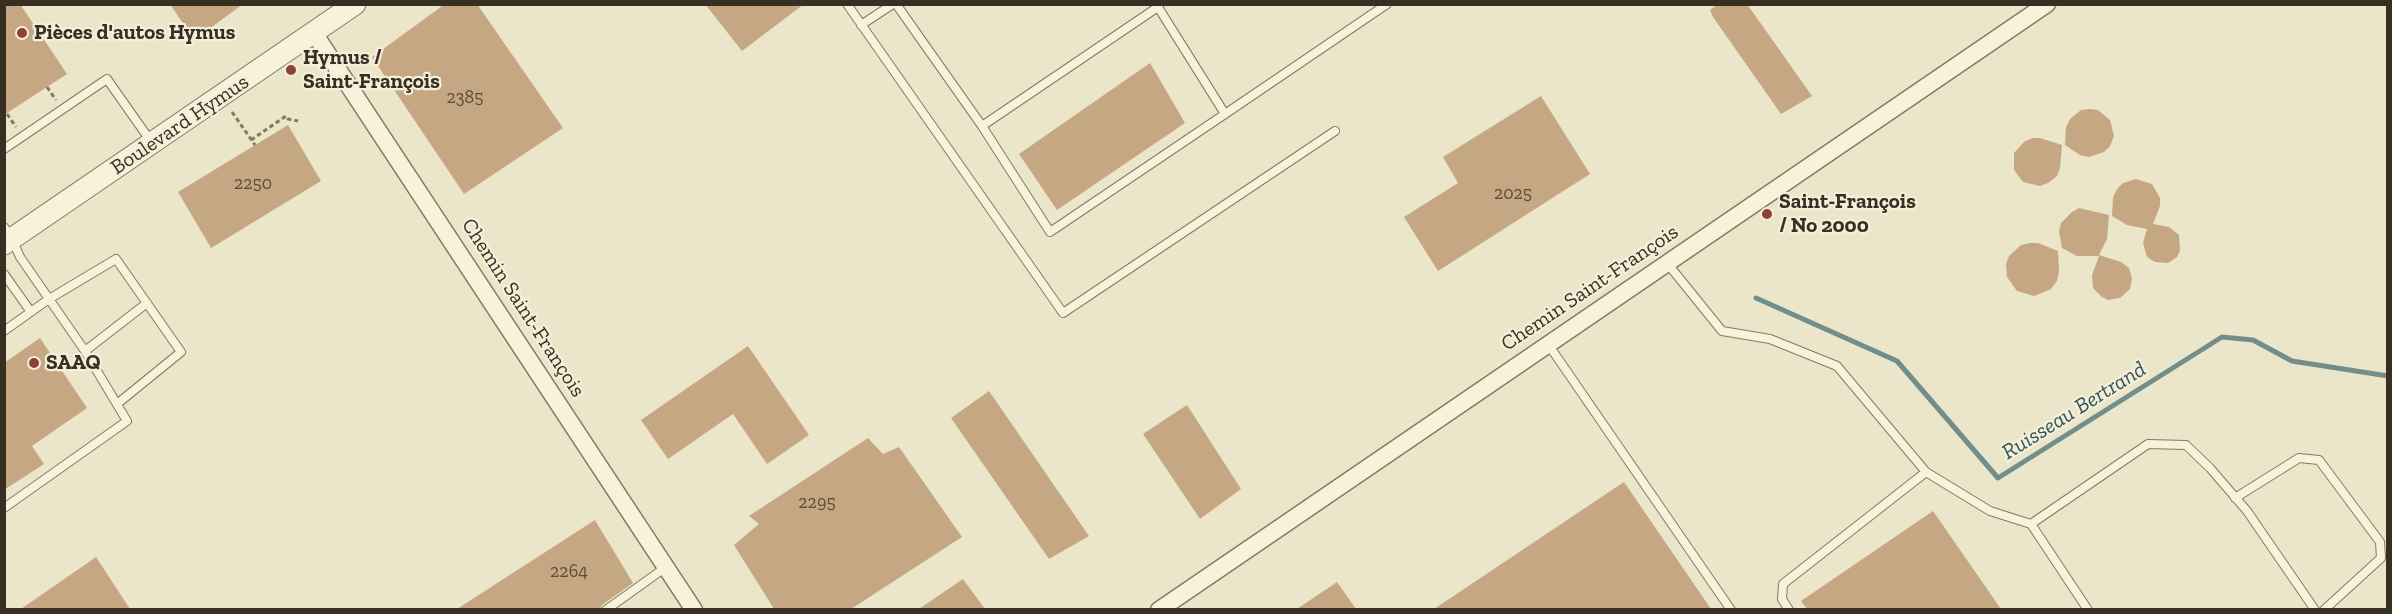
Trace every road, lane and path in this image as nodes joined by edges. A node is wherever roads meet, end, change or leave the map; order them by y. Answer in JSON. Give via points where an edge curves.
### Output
{"nodes":[{"id":1,"x":355,"y":4,"type":"edge"},
{"id":2,"x":847,"y":4,"type":"edge"},
{"id":3,"x":894,"y":4,"type":"edge"},
{"id":4,"x":1387,"y":4,"type":"edge"},
{"id":5,"x":2047,"y":4,"type":"edge"},
{"id":6,"x":1159,"y":6,"type":"edge"},
{"id":7,"x":861,"y":25,"type":"junction"},
{"id":8,"x":314,"y":33,"type":"junction"},
{"id":9,"x":232,"y":112,"type":"dead end"},
{"id":10,"x":1225,"y":114,"type":"junction"},
{"id":11,"x":298,"y":121,"type":"dead end"},
{"id":12,"x":982,"y":126,"type":"junction"},
{"id":13,"x":1335,"y":131,"type":"dead end"},
{"id":14,"x":251,"y":140,"type":"junction"},
{"id":15,"x":152,"y":144,"type":"junction"},
{"id":16,"x":255,"y":146,"type":"dead end"},
{"id":17,"x":4,"y":149,"type":"edge"},
{"id":18,"x":7,"y":237,"type":"edge"},
{"id":19,"x":1668,"y":263,"type":"junction"},
{"id":20,"x":4,"y":274,"type":"edge"},
{"id":21,"x":49,"y":299,"type":"junction"},
{"id":22,"x":147,"y":303,"type":"junction"},
{"id":23,"x":31,"y":312,"type":"junction"},
{"id":24,"x":4,"y":331,"type":"edge"},
{"id":25,"x":1548,"y":344,"type":"junction"},
{"id":26,"x":85,"y":351,"type":"junction"},
{"id":27,"x":117,"y":404,"type":"junction"},
{"id":28,"x":1926,"y":472,"type":"junction"},
{"id":29,"x":2235,"y":498,"type":"junction"},
{"id":30,"x":4,"y":508,"type":"edge"},
{"id":31,"x":2031,"y":524,"type":"junction"},
{"id":32,"x":666,"y":567,"type":"junction"},
{"id":33,"x":606,"y":609,"type":"edge"},
{"id":34,"x":692,"y":609,"type":"edge"},
{"id":35,"x":1159,"y":609,"type":"edge"},
{"id":36,"x":1731,"y":609,"type":"edge"},
{"id":37,"x":1789,"y":609,"type":"edge"},
{"id":38,"x":2088,"y":609,"type":"edge"},
{"id":39,"x":2315,"y":609,"type":"edge"},
{"id":40,"x":2324,"y":609,"type":"edge"}],
"edges":[{"from":1,"to":8,"type":"street","name":"Boulevard Hymus"},
{"from":2,"to":7,"type":"lane"},
{"from":3,"to":7,"type":"lane"},
{"from":3,"to":12,"type":"lane"},
{"from":4,"to":10,"type":"lane"},
{"from":5,"to":19,"type":"street","name":"Chemin Saint-François"},
{"from":6,"to":10,"type":"lane"},
{"from":6,"to":12,"type":"lane"},
{"from":7,"to":13,"type":"lane","via":[[1063,313]]},
{"from":8,"to":15,"type":"street","name":"Boulevard Hymus"},
{"from":8,"to":32,"type":"street","name":"Chemin Saint-François"},
{"from":9,"to":14,"type":"path"},
{"from":10,"to":12,"type":"lane","via":[[1050,232]]},
{"from":11,"to":14,"type":"path","via":[[286,116]]},
{"from":14,"to":16,"type":"path"},
{"from":15,"to":17,"type":"lane","via":[[107,79]]},
{"from":15,"to":18,"type":"street","name":"Boulevard Hymus"},
{"from":18,"to":21,"type":"lane"},
{"from":19,"to":25,"type":"street","name":"Chemin Saint-François"},
{"from":19,"to":28,"type":"lane","via":[[1722,331],[1770,339],[1837,366]]},
{"from":20,"to":23,"type":"lane"},
{"from":21,"to":22,"type":"lane","via":[[116,259]]},
{"from":21,"to":23,"type":"lane"},
{"from":21,"to":26,"type":"lane"},
{"from":22,"to":26,"type":"lane"},
{"from":22,"to":27,"type":"lane","via":[[182,352]]},
{"from":23,"to":24,"type":"lane"},
{"from":25,"to":35,"type":"street","name":"Chemin Saint-François"},
{"from":25,"to":36,"type":"lane"},
{"from":26,"to":27,"type":"lane"},
{"from":27,"to":30,"type":"lane","via":[[127,421]]},
{"from":28,"to":31,"type":"lane","via":[[1990,511]]},
{"from":28,"to":37,"type":"lane","via":[[1783,584],[1782,599]]},
{"from":29,"to":31,"type":"lane","via":[[2186,445],[2148,444]]},
{"from":29,"to":39,"type":"lane"},
{"from":29,"to":40,"type":"lane","via":[[2299,458],[2319,460],[2380,542],[2381,558]]},
{"from":31,"to":38,"type":"lane"},
{"from":32,"to":33,"type":"lane"},
{"from":32,"to":34,"type":"street","name":"Chemin Saint-François"}]}
